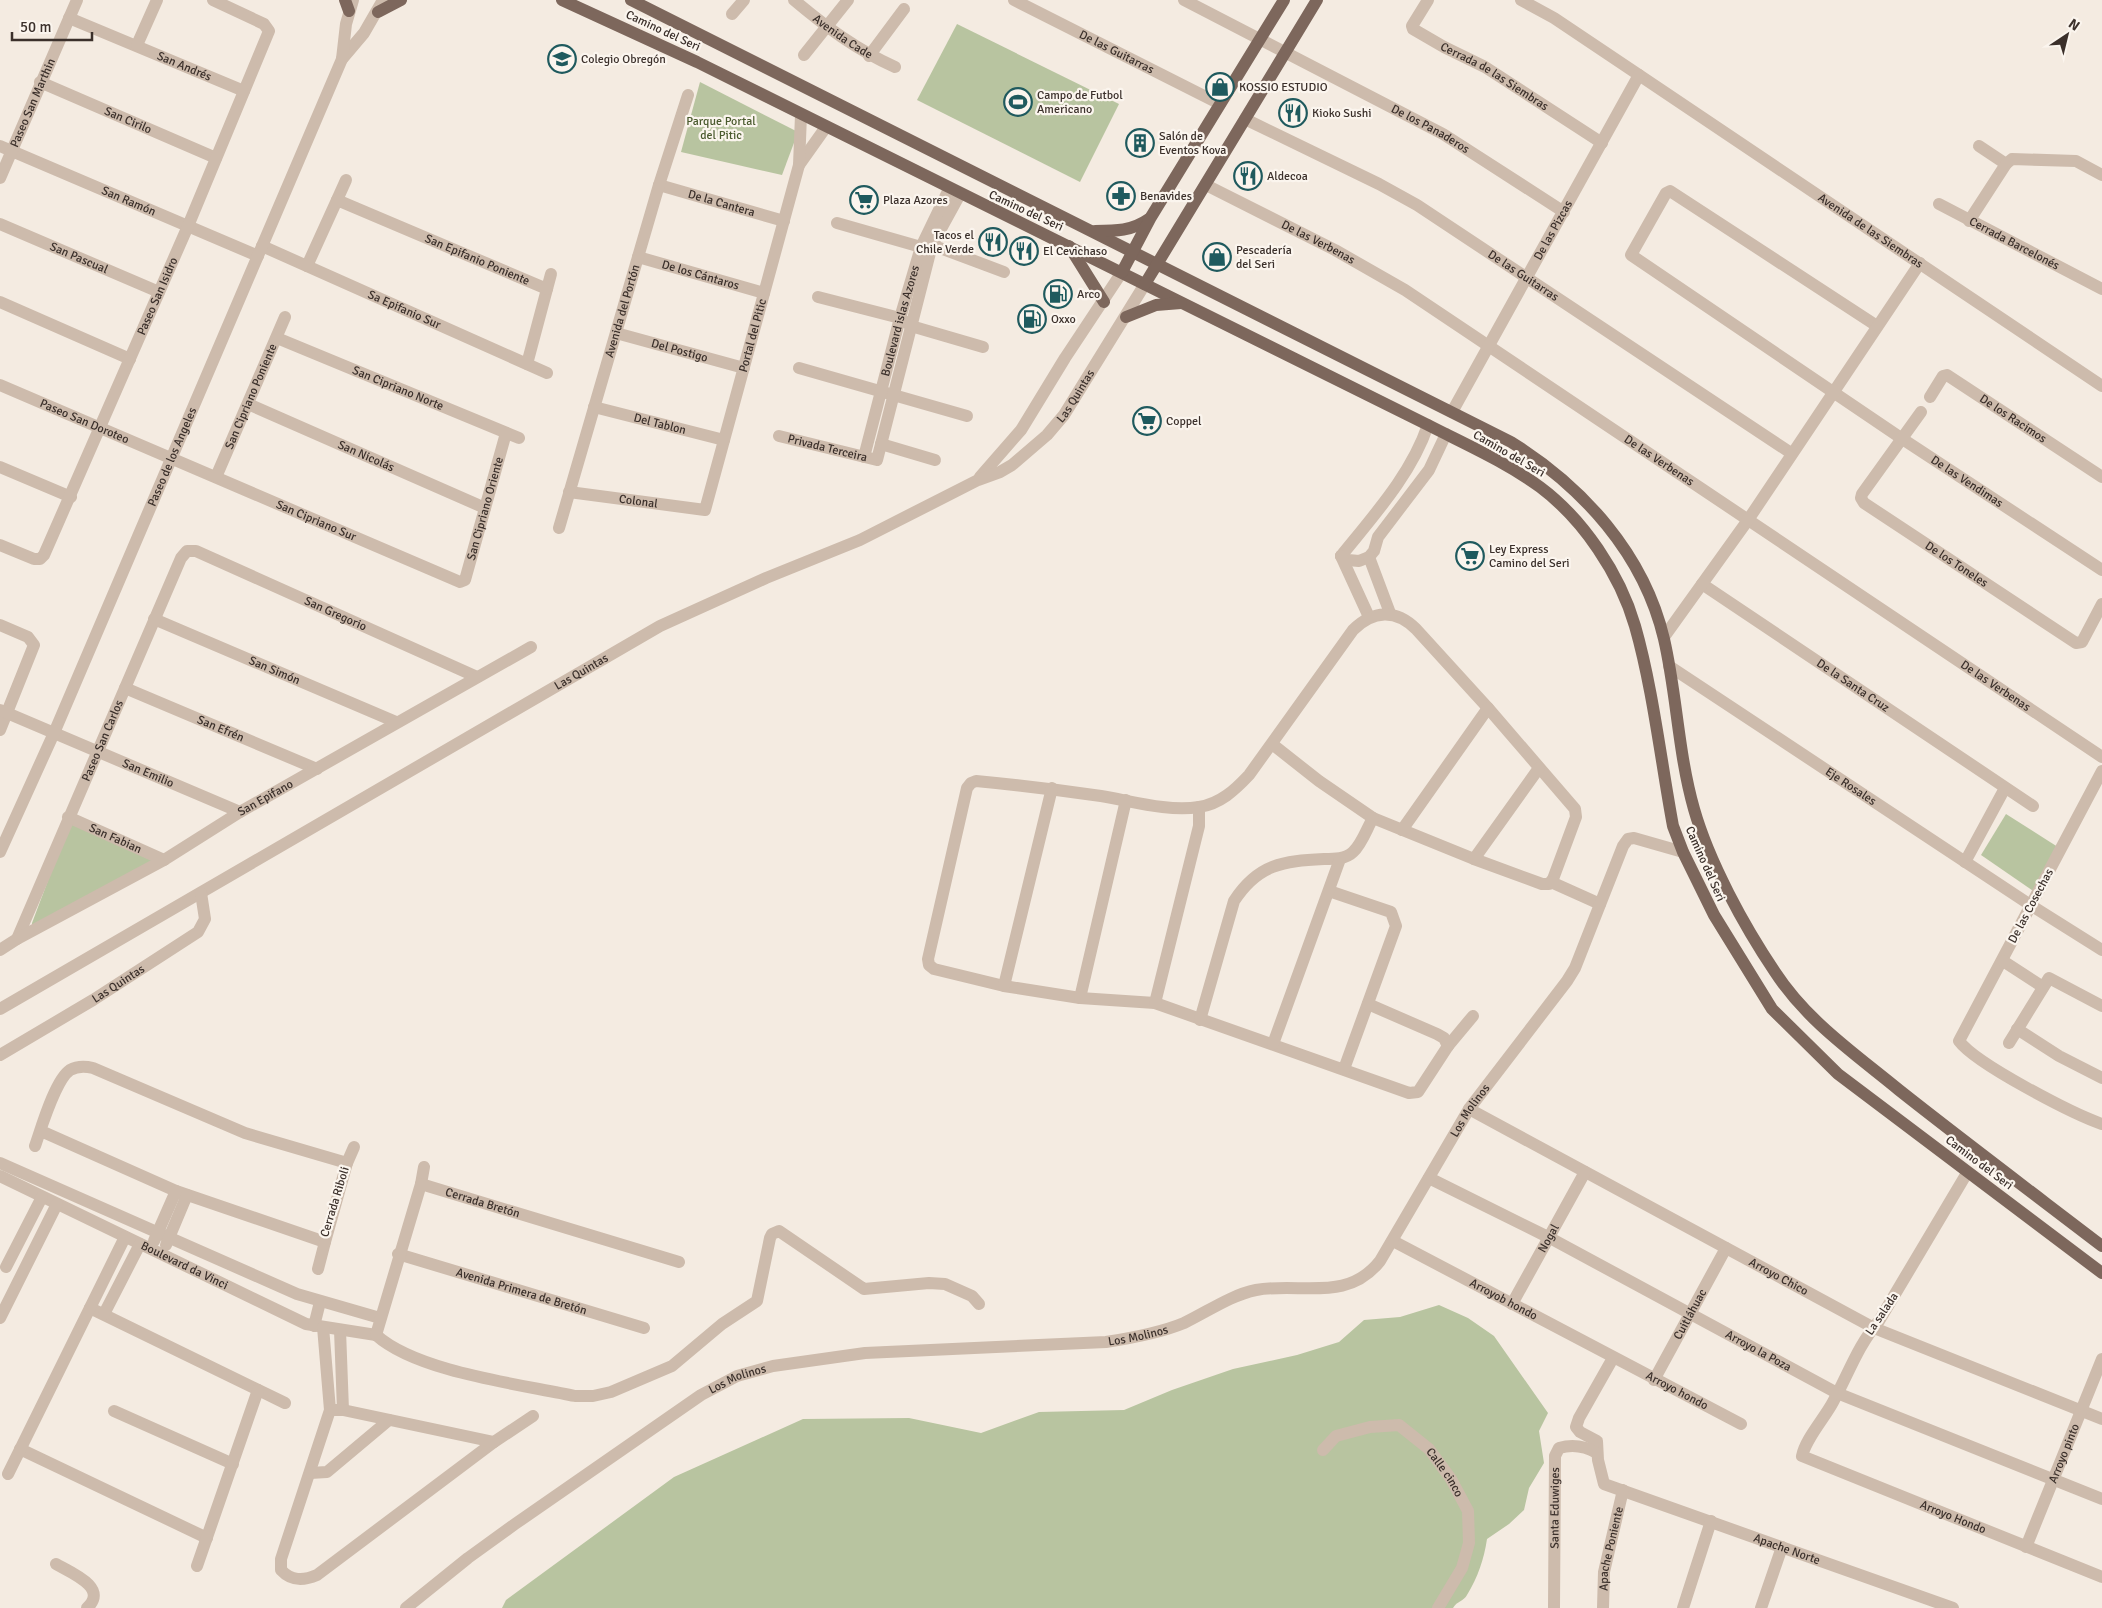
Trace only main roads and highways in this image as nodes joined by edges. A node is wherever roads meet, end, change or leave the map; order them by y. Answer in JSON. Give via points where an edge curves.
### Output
{"nodes":[{"id":1,"x":401,"y":0,"type":"edge"},
{"id":2,"x":562,"y":0,"type":"edge"},
{"id":3,"x":631,"y":0,"type":"edge"},
{"id":4,"x":1284,"y":0,"type":"edge"},
{"id":5,"x":1317,"y":0,"type":"edge"},
{"id":6,"x":381,"y":6,"type":"edge"},
{"id":7,"x":1151,"y":218,"type":"junction"},
{"id":8,"x":1092,"y":232,"type":"junction"},
{"id":9,"x":1069,"y":246,"type":"junction"},
{"id":10,"x":1133,"y":253,"type":"junction"},
{"id":11,"x":1157,"y":264,"type":"junction"},
{"id":12,"x":1122,"y":272,"type":"junction"},
{"id":13,"x":1145,"y":284,"type":"junction"},
{"id":14,"x":1104,"y":302,"type":"road end"},
{"id":15,"x":1183,"y":304,"type":"junction"},
{"id":16,"x":1126,"y":317,"type":"road end"},
{"id":17,"x":2102,"y":1246,"type":"edge"},
{"id":18,"x":2102,"y":1274,"type":"edge"}],
"edges":[{"from":1,"to":6,"type":"main road"},
{"from":2,"to":9,"type":"main road","name":"Camino del Seri","via":[[697,62],[954,192]]},
{"from":3,"to":8,"type":"main road","name":"Camino del Seri"},
{"from":4,"to":7,"type":"main road"},
{"from":5,"to":11,"type":"main road"},
{"from":7,"to":8,"type":"main road","via":[[1127,230]]},
{"from":7,"to":10,"type":"main road"},
{"from":8,"to":10,"type":"main road","name":"Camino del Seri"},
{"from":9,"to":12,"type":"main road","name":"Camino del Seri"},
{"from":9,"to":14,"type":"main road"},
{"from":10,"to":11,"type":"main road","name":"Camino del Seri"},
{"from":10,"to":12,"type":"main road"},
{"from":11,"to":13,"type":"main road"},
{"from":11,"to":17,"type":"main road","name":"Camino del Seri","via":[[1511,442],[1536,458],[1586,501],[1614,532],[1636,568],[1664,637],[1685,770],[1702,836],[1721,879],[1773,970],[1793,998],[1818,1024],[1970,1147]]},
{"from":12,"to":13,"type":"main road","name":"Camino del Seri"},
{"from":13,"to":15,"type":"main road","name":"Camino del Seri"},
{"from":15,"to":16,"type":"main road","via":[[1156,305]]},
{"from":15,"to":18,"type":"main road","name":"Camino del Seri","via":[[1446,434],[1516,472],[1555,499],[1581,527],[1612,575],[1634,624],[1673,826],[1732,948],[1772,1010],[1838,1074]]}]}
